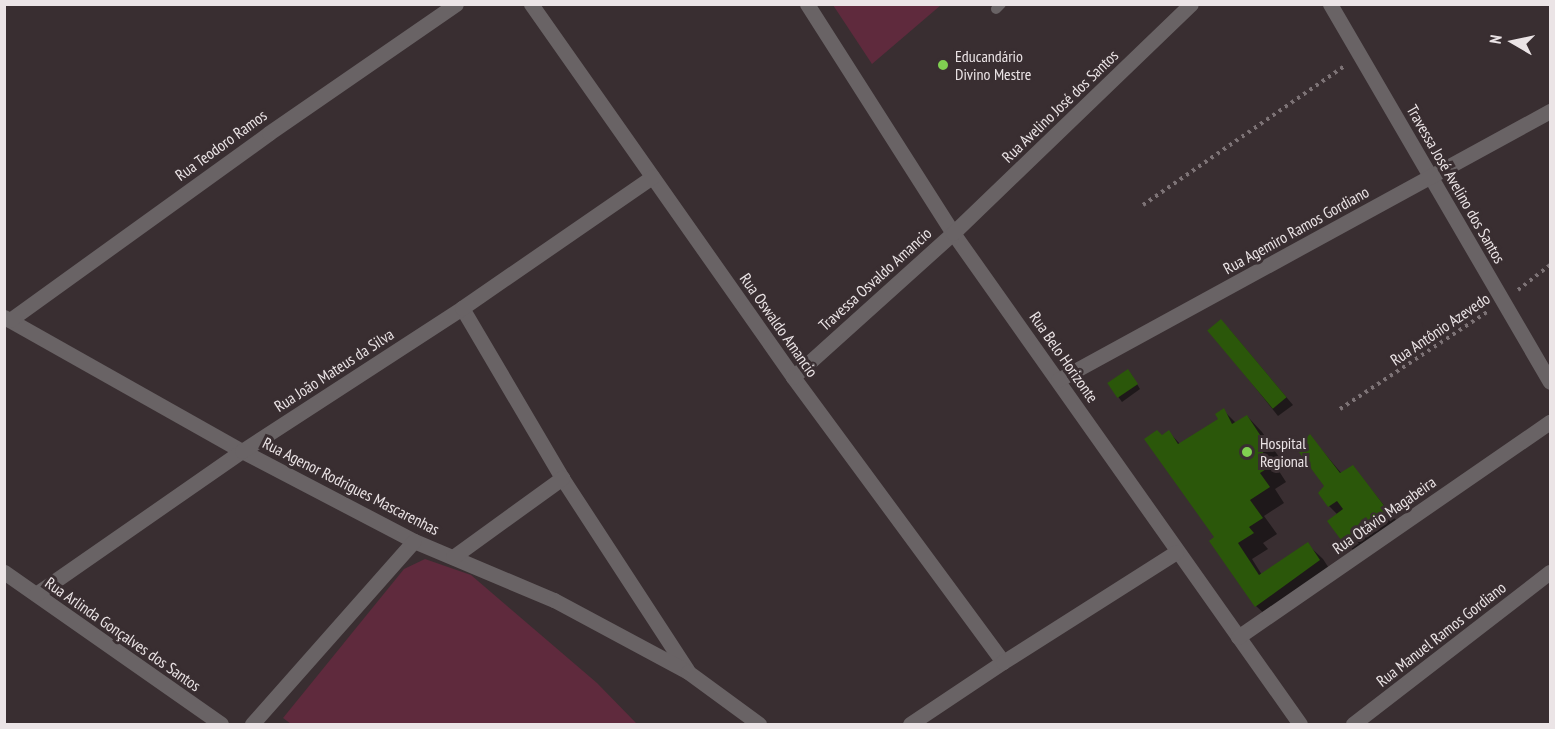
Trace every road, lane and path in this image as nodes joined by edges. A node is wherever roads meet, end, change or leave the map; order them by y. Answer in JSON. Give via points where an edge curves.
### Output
{"nodes":[{"id":1,"x":456,"y":4,"type":"edge"},
{"id":2,"x":531,"y":4,"type":"edge"},
{"id":3,"x":807,"y":4,"type":"edge"},
{"id":4,"x":1191,"y":4,"type":"edge"},
{"id":5,"x":1330,"y":4,"type":"edge"},
{"id":6,"x":1359,"y":56,"type":"junction"},
{"id":7,"x":1551,"y":111,"type":"edge"},
{"id":8,"x":652,"y":177,"type":"junction"},
{"id":9,"x":1432,"y":177,"type":"junction"},
{"id":10,"x":1143,"y":205,"type":"dead end"},
{"id":11,"x":953,"y":233,"type":"junction"},
{"id":12,"x":1551,"y":265,"type":"edge"},
{"id":13,"x":1503,"y":301,"type":"junction"},
{"id":14,"x":462,"y":308,"type":"junction"},
{"id":15,"x":7,"y":319,"type":"edge"},
{"id":16,"x":793,"y":377,"type":"junction"},
{"id":17,"x":1058,"y":380,"type":"junction"},
{"id":18,"x":1551,"y":382,"type":"edge"},
{"id":19,"x":1340,"y":410,"type":"dead end"},
{"id":20,"x":1551,"y":422,"type":"edge"},
{"id":21,"x":242,"y":451,"type":"junction"},
{"id":22,"x":562,"y":477,"type":"junction"},
{"id":23,"x":414,"y":541,"type":"junction"},
{"id":24,"x":1176,"y":552,"type":"junction"},
{"id":25,"x":453,"y":557,"type":"junction"},
{"id":26,"x":4,"y":572,"type":"edge"},
{"id":27,"x":1551,"y":572,"type":"edge"},
{"id":28,"x":36,"y":594,"type":"junction"},
{"id":29,"x":1238,"y":637,"type":"junction"},
{"id":30,"x":1003,"y":662,"type":"junction"},
{"id":31,"x":688,"y":672,"type":"junction"},
{"id":32,"x":221,"y":724,"type":"edge"},
{"id":33,"x":252,"y":724,"type":"edge"},
{"id":34,"x":759,"y":724,"type":"edge"},
{"id":35,"x":910,"y":724,"type":"edge"},
{"id":36,"x":1300,"y":724,"type":"edge"},
{"id":37,"x":1353,"y":724,"type":"edge"}],
"edges":[{"from":1,"to":15,"type":"street","name":"Rua Teodoro Ramos"},
{"from":2,"to":8,"type":"street","name":"Rua Oswaldo Amancio"},
{"from":3,"to":11,"type":"street","name":"Rua Belo Horizonte"},
{"from":4,"to":11,"type":"street","name":"Rua Avelino José dos Santos"},
{"from":5,"to":6,"type":"street","name":"Travessa José Avelino dos Santos"},
{"from":6,"to":9,"type":"street","name":"Travessa José Avelino dos Santos"},
{"from":6,"to":10,"type":"path"},
{"from":7,"to":9,"type":"street","name":"Rua Agemiro Ramos Gordiano"},
{"from":8,"to":14,"type":"street","name":"Rua João Mateus da Silva"},
{"from":8,"to":16,"type":"street","name":"Rua Oswaldo Amancio"},
{"from":9,"to":13,"type":"street","name":"Travessa José Avelino dos Santos"},
{"from":9,"to":17,"type":"street","name":"Rua Agemiro Ramos Gordiano"},
{"from":11,"to":16,"type":"street","name":"Travessa Osvaldo Amancio"},
{"from":11,"to":17,"type":"street","name":"Rua Belo Horizonte"},
{"from":12,"to":13,"type":"path","name":"Rua Antônio Azevedo"},
{"from":13,"to":18,"type":"street","name":"Travessa José Avelino dos Santos"},
{"from":13,"to":19,"type":"path","name":"Rua Antônio Azevedo"},
{"from":14,"to":21,"type":"street","name":"Rua João Mateus da Silva"},
{"from":14,"to":22,"type":"street","name":"Rua Agenor Rodrigues Mascarenhas"},
{"from":15,"to":21,"type":"street","name":"Rua Agenor Rodrigues Mascarenhas"},
{"from":16,"to":30,"type":"street","name":"Rua Oswaldo Amancio"},
{"from":17,"to":24,"type":"street","name":"Rua Belo Horizonte"},
{"from":20,"to":29,"type":"street","name":"Rua Otávio Magabeira"},
{"from":21,"to":23,"type":"street","name":"Rua Agenor Rodrigues Mascarenhas"},
{"from":21,"to":28,"type":"street","name":"Rua João Mateus da Silva"},
{"from":22,"to":25,"type":"street"},
{"from":22,"to":31,"type":"street","name":"Rua Agenor Rodrigues Mascarenhas"},
{"from":23,"to":25,"type":"street","name":"Rua Agenor Rodrigues Mascarenhas"},
{"from":23,"to":33,"type":"street"},
{"from":24,"to":29,"type":"street","name":"Rua Belo Horizonte"},
{"from":24,"to":30,"type":"street"},
{"from":25,"to":31,"type":"street","name":"Rua Agenor Rodrigues Mascarenhas","via":[[554,600]]},
{"from":26,"to":28,"type":"street","name":"Rua Arlinda Gonçalves dos Santos"},
{"from":27,"to":37,"type":"street","name":"Rua Manuel Ramos Gordiano"},
{"from":28,"to":32,"type":"street","name":"Rua Arlinda Gonçalves dos Santos"},
{"from":29,"to":36,"type":"street","name":"Rua Belo Horizonte"},
{"from":30,"to":35,"type":"street"},
{"from":31,"to":34,"type":"street","name":"Rua Agenor Rodrigues Mascarenhas"}]}
